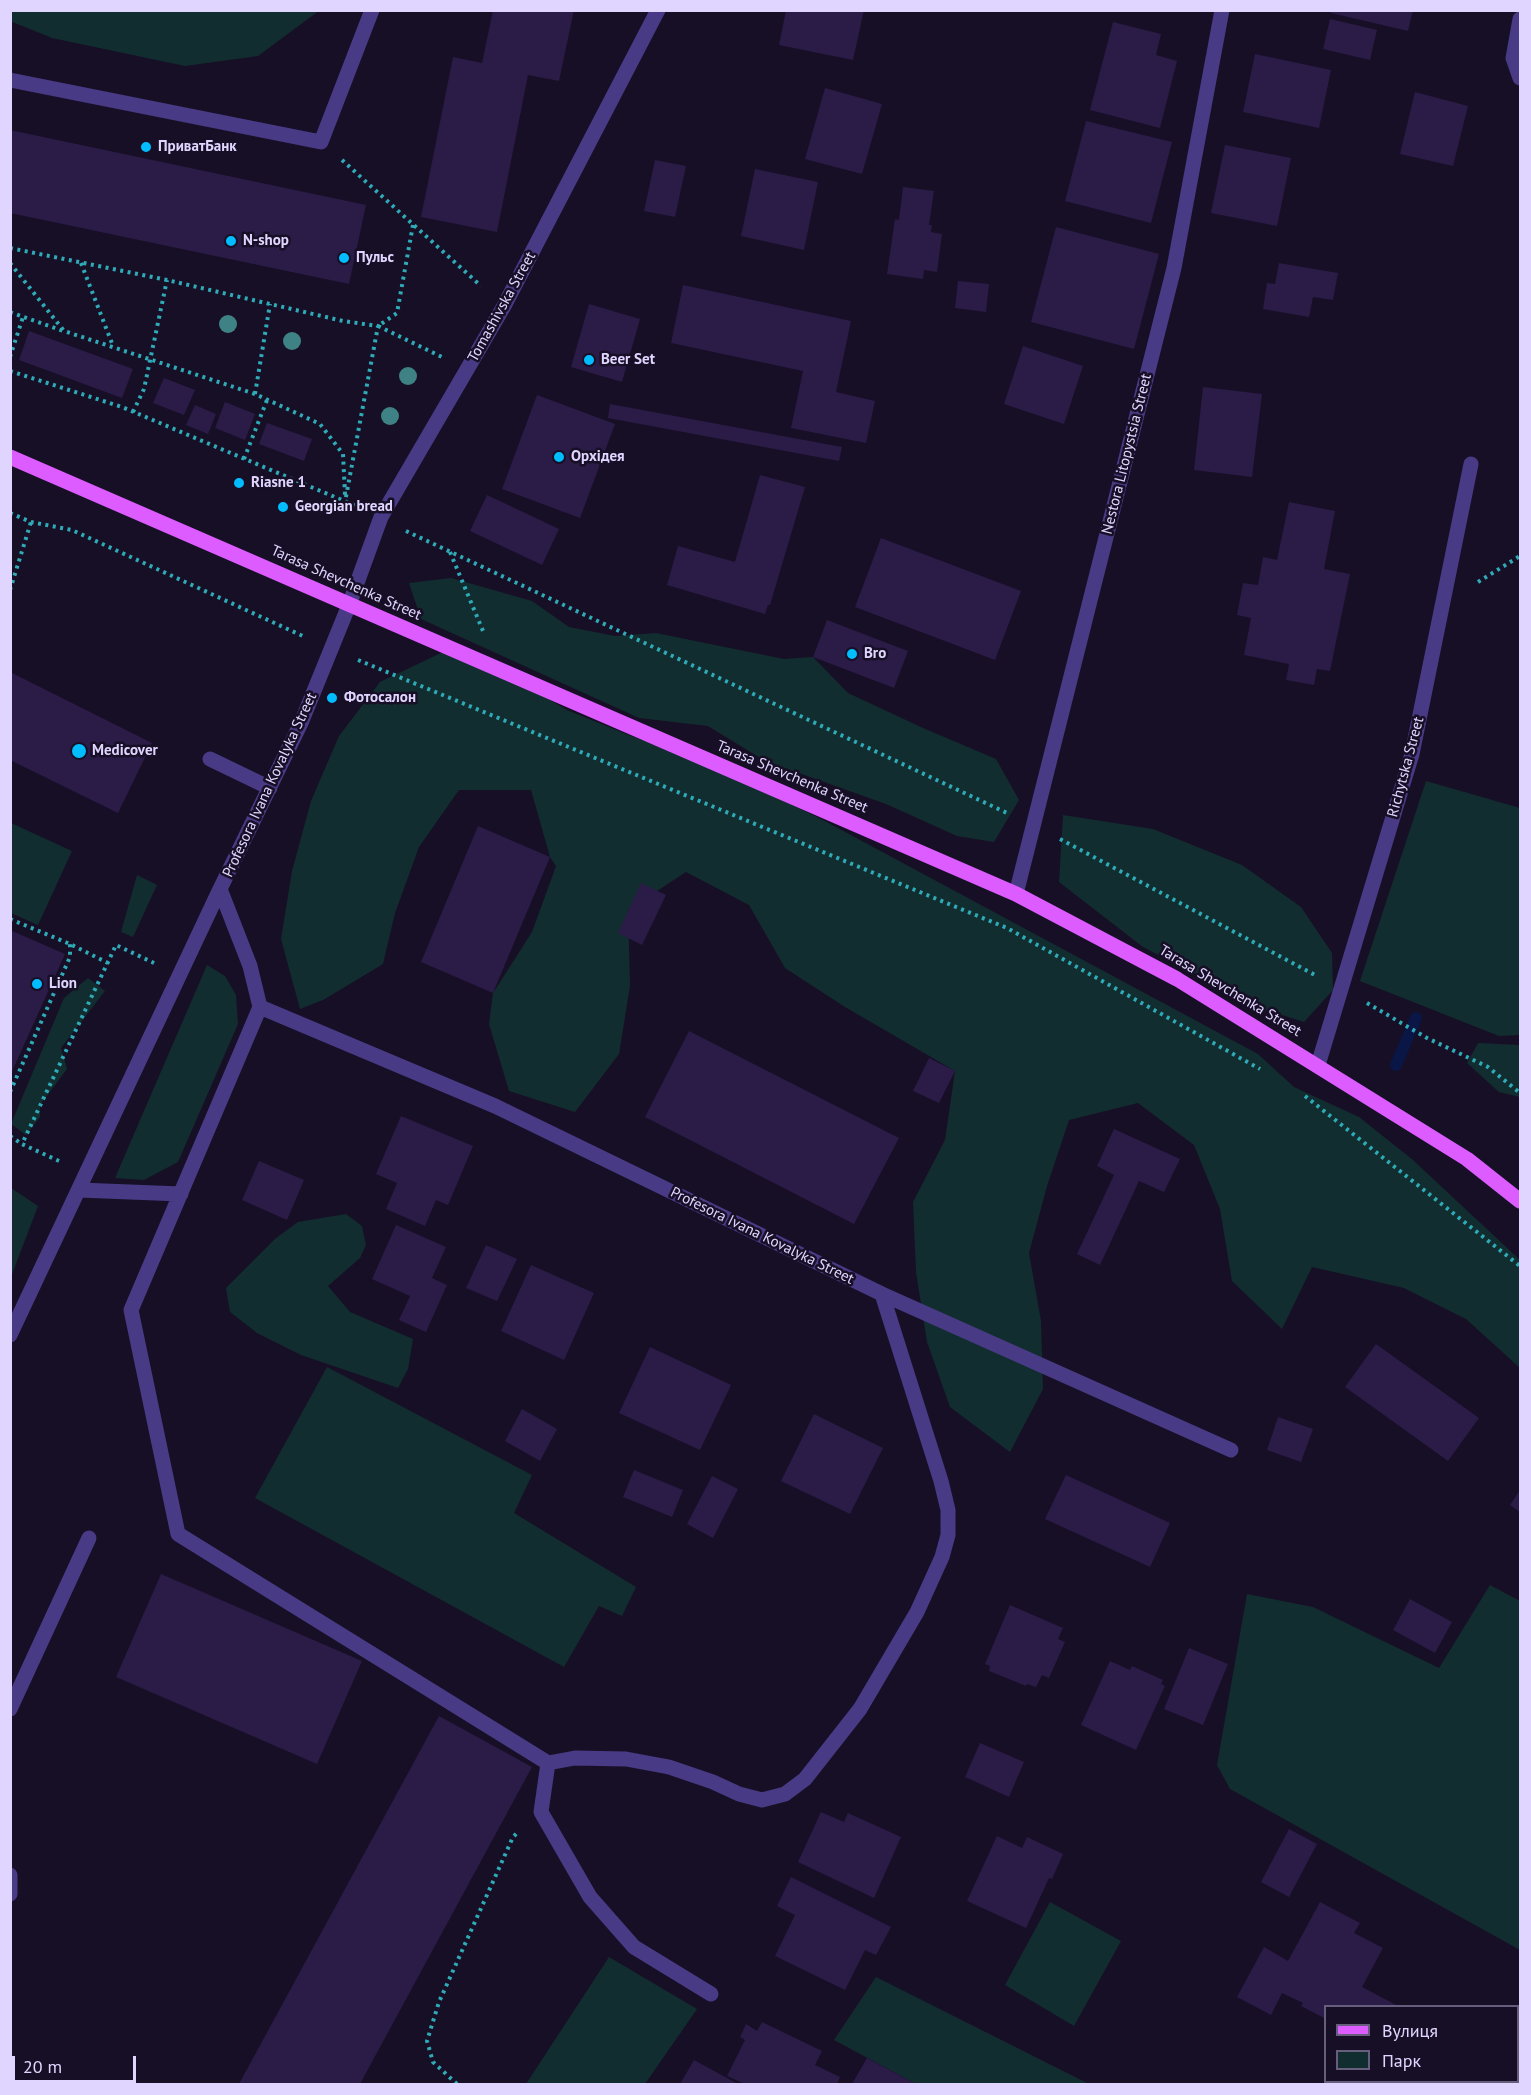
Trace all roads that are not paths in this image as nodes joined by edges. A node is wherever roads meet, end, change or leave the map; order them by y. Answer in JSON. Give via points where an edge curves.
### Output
{"nodes":[{"id":1,"x":372,"y":10,"type":"edge"},
{"id":2,"x":658,"y":10,"type":"edge"},
{"id":3,"x":1222,"y":10,"type":"edge"},
{"id":4,"x":1521,"y":19,"type":"edge"},
{"id":5,"x":1521,"y":78,"type":"edge"},
{"id":6,"x":10,"y":80,"type":"edge"},
{"id":7,"x":10,"y":457,"type":"edge"},
{"id":8,"x":1471,"y":464,"type":"dead end"},
{"id":9,"x":348,"y":605,"type":"junction"},
{"id":10,"x":210,"y":759,"type":"dead end"},
{"id":11,"x":270,"y":788,"type":"junction"},
{"id":12,"x":220,"y":889,"type":"junction"},
{"id":13,"x":1016,"y":894,"type":"junction"},
{"id":14,"x":260,"y":1007,"type":"junction"},
{"id":15,"x":1318,"y":1065,"type":"junction"},
{"id":16,"x":79,"y":1190,"type":"junction"},
{"id":17,"x":181,"y":1194,"type":"junction"},
{"id":18,"x":1521,"y":1202,"type":"edge"},
{"id":19,"x":882,"y":1294,"type":"junction"},
{"id":20,"x":10,"y":1335,"type":"edge"},
{"id":21,"x":1231,"y":1450,"type":"dead end"},
{"id":22,"x":89,"y":1538,"type":"dead end"},
{"id":23,"x":10,"y":1709,"type":"edge"},
{"id":24,"x":548,"y":1763,"type":"junction"},
{"id":25,"x":10,"y":1875,"type":"edge"},
{"id":26,"x":10,"y":1894,"type":"edge"},
{"id":27,"x":711,"y":1994,"type":"dead end"}],
"edges":[{"from":1,"to":6,"type":"street","via":[[321,142]]},
{"from":2,"to":9,"type":"street","name":"Tomashivska Street","via":[[504,306],[381,517]]},
{"from":3,"to":13,"type":"street","name":"Nestora Litopystsia Street","via":[[1174,268]]},
{"from":4,"to":5,"type":"street","via":[[1513,58]]},
{"from":7,"to":9,"type":"main road","name":"Tarasa Shevchenka Street"},
{"from":8,"to":15,"type":"street","name":"Richytska Street","via":[[1412,754]]},
{"from":9,"to":11,"type":"street","name":"Profesora Ivana Kovalyka Street","via":[[301,723]]},
{"from":9,"to":13,"type":"main road","name":"Tarasa Shevchenka Street"},
{"from":10,"to":11,"type":"street"},
{"from":11,"to":12,"type":"street","name":"Profesora Ivana Kovalyka Street"},
{"from":12,"to":14,"type":"street","name":"Profesora Ivana Kovalyka Street","via":[[250,966]]},
{"from":12,"to":16,"type":"street"},
{"from":13,"to":15,"type":"main road","name":"Tarasa Shevchenka Street","via":[[1177,979]]},
{"from":14,"to":17,"type":"street"},
{"from":14,"to":19,"type":"street","name":"Profesora Ivana Kovalyka Street","via":[[495,1106]]},
{"from":15,"to":18,"type":"main road","name":"Tarasa Shevchenka Street","via":[[1467,1160]]},
{"from":16,"to":17,"type":"street"},
{"from":16,"to":20,"type":"street"},
{"from":17,"to":24,"type":"street","via":[[131,1310],[177,1534]]},
{"from":19,"to":21,"type":"street","name":"Profesora Ivana Kovalyka Street"},
{"from":19,"to":24,"type":"street","via":[[941,1481],[948,1510],[948,1535],[917,1612],[860,1709],[805,1779],[785,1794],[762,1800],[669,1767],[637,1761],[575,1758]]},
{"from":22,"to":23,"type":"street"},
{"from":24,"to":27,"type":"street","via":[[541,1812],[590,1897],[634,1947]]},
{"from":25,"to":26,"type":"street"}]}
